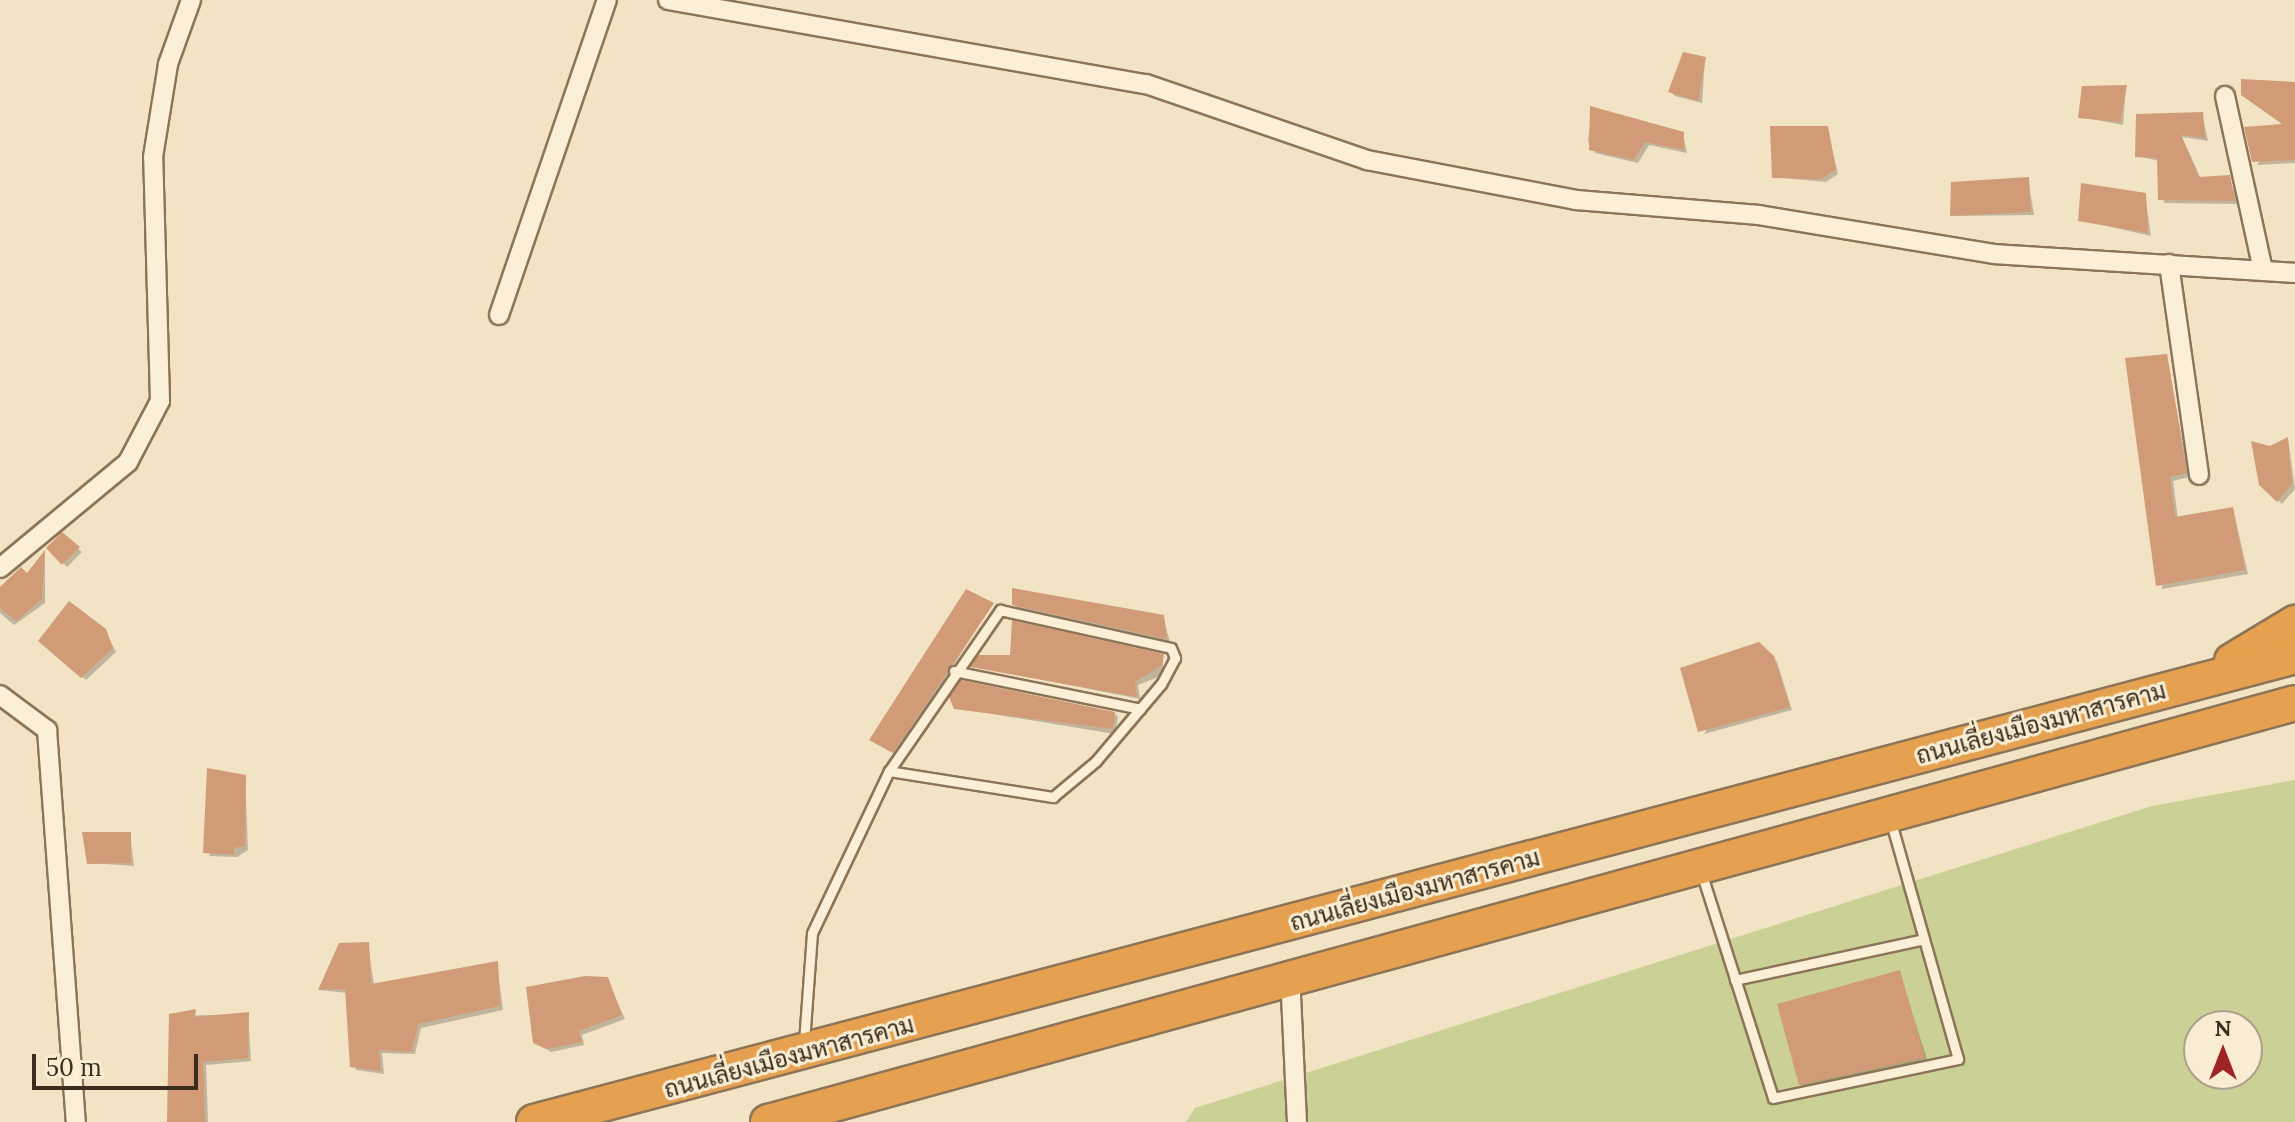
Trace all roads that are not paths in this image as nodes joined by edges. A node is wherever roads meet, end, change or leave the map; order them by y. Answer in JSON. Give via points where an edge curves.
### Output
{"nodes":[{"id":1,"x":191,"y":0,"type":"edge"},
{"id":2,"x":607,"y":0,"type":"edge"},
{"id":3,"x":668,"y":0,"type":"edge"},
{"id":4,"x":2225,"y":96,"type":"dead end"},
{"id":5,"x":2169,"y":264,"type":"junction"},
{"id":6,"x":2263,"y":271,"type":"junction"},
{"id":7,"x":2295,"y":273,"type":"edge"},
{"id":8,"x":499,"y":315,"type":"dead end"},
{"id":9,"x":2199,"y":475,"type":"dead end"},
{"id":10,"x":0,"y":568,"type":"edge"},
{"id":11,"x":2295,"y":623,"type":"edge"},
{"id":12,"x":2295,"y":656,"type":"edge"},
{"id":13,"x":954,"y":671,"type":"junction"},
{"id":14,"x":2200,"y":680,"type":"junction"},
{"id":15,"x":0,"y":695,"type":"edge"},
{"id":16,"x":2295,"y":703,"type":"edge"},
{"id":17,"x":1140,"y":709,"type":"junction"},
{"id":18,"x":2295,"y":721,"type":"edge"},
{"id":19,"x":2221,"y":722,"type":"junction"},
{"id":20,"x":889,"y":771,"type":"junction"},
{"id":21,"x":1889,"y":815,"type":"junction"},
{"id":22,"x":1699,"y":865,"type":"junction"},
{"id":23,"x":1924,"y":939,"type":"junction"},
{"id":24,"x":1290,"y":974,"type":"junction"},
{"id":25,"x":1735,"y":980,"type":"junction"},
{"id":26,"x":804,"y":1053,"type":"junction"},
{"id":27,"x":76,"y":1122,"type":"edge"},
{"id":28,"x":534,"y":1122,"type":"edge"},
{"id":29,"x":768,"y":1122,"type":"edge"},
{"id":30,"x":1297,"y":1122,"type":"edge"}],
"edges":[{"from":1,"to":10,"type":"street","via":[[168,64],[153,157],[160,401],[128,462]]},
{"from":2,"to":8,"type":"street"},
{"from":3,"to":5,"type":"street","via":[[1146,84],[1367,160],[1576,200],[1759,215],[1994,254]]},
{"from":4,"to":6,"type":"street"},
{"from":5,"to":6,"type":"street"},
{"from":5,"to":9,"type":"street"},
{"from":6,"to":7,"type":"street"},
{"from":11,"to":14,"type":"highway"},
{"from":12,"to":14,"type":"highway","name":"ถนนเลี่ยงเมืองมหาสารคาม"},
{"from":13,"to":17,"type":"lane"},
{"from":13,"to":17,"type":"lane","via":[[1000,610],[1124,634],[1171,648],[1175,658]]},
{"from":13,"to":20,"type":"lane"},
{"from":14,"to":26,"type":"highway","name":"ถนนเลี่ยงเมืองมหาสารคาม"},
{"from":15,"to":27,"type":"street","via":[[47,730]]},
{"from":16,"to":19,"type":"highway","name":"ถนนเลี่ยงเมืองมหาสารคาม"},
{"from":17,"to":20,"type":"lane","via":[[1053,797]]},
{"from":18,"to":19,"type":"highway"},
{"from":19,"to":21,"type":"highway","name":"ถนนเลี่ยงเมืองมหาสารคาม"},
{"from":20,"to":26,"type":"lane","via":[[812,933]]},
{"from":21,"to":22,"type":"highway","name":"ถนนเลี่ยงเมืองมหาสารคาม"},
{"from":21,"to":23,"type":"lane"},
{"from":22,"to":24,"type":"highway","name":"ถนนเลี่ยงเมืองมหาสารคาม"},
{"from":22,"to":25,"type":"lane"},
{"from":23,"to":25,"type":"lane"},
{"from":23,"to":25,"type":"lane","via":[[1958,1059],[1773,1098]]},
{"from":24,"to":29,"type":"highway","name":"ถนนเลี่ยงเมืองมหาสารคาม"},
{"from":24,"to":30,"type":"street"},
{"from":26,"to":28,"type":"highway","name":"ถนนเลี่ยงเมืองมหาสารคาม"}]}
